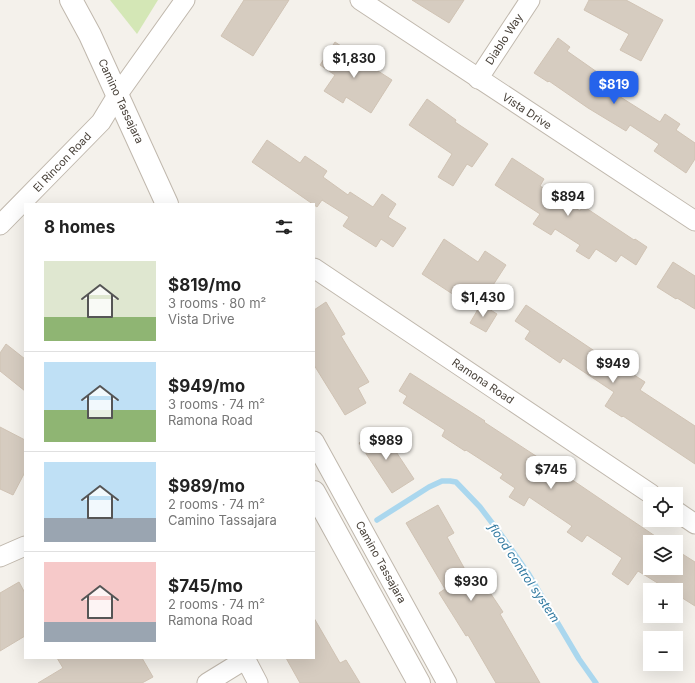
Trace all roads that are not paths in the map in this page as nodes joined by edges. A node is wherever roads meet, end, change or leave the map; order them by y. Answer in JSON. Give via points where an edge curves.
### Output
{"nodes":[{"id":1,"x":71,"y":0,"type":"edge"},
{"id":2,"x":185,"y":0,"type":"edge"},
{"id":3,"x":360,"y":0,"type":"edge"},
{"id":4,"x":530,"y":0,"type":"edge"},
{"id":5,"x":478,"y":79,"type":"junction"},
{"id":6,"x":118,"y":94,"type":"junction"},
{"id":7,"x":167,"y":203,"type":"edge"},
{"id":8,"x":695,"y":221,"type":"edge"},
{"id":9,"x":0,"y":225,"type":"edge"},
{"id":10,"x":315,"y":269,"type":"edge"},
{"id":11,"x":315,"y":443,"type":"edge"},
{"id":12,"x":643,"y":489,"type":"edge"},
{"id":13,"x":315,"y":494,"type":"edge"},
{"id":14,"x":683,"y":516,"type":"edge"},
{"id":15,"x":695,"y":524,"type":"edge"},
{"id":16,"x":24,"y":546,"type":"edge"},
{"id":17,"x":0,"y":557,"type":"edge"},
{"id":18,"x":244,"y":659,"type":"edge"},
{"id":19,"x":246,"y":659,"type":"edge"},
{"id":20,"x":207,"y":683,"type":"edge"},
{"id":21,"x":258,"y":683,"type":"edge"},
{"id":22,"x":419,"y":683,"type":"edge"},
{"id":23,"x":447,"y":683,"type":"edge"}],
"edges":[{"from":1,"to":6,"type":"street","name":"Camino Tassajara"},
{"from":2,"to":6,"type":"street","name":"El Rincon Road"},
{"from":3,"to":5,"type":"street","name":"Vista Drive"},
{"from":4,"to":5,"type":"street","name":"Diablo Way"},
{"from":5,"to":8,"type":"street","name":"Vista Drive"},
{"from":6,"to":7,"type":"street","name":"Camino Tassajara"},
{"from":6,"to":9,"type":"street","name":"El Rincon Road","via":[[101,122]]},
{"from":10,"to":12,"type":"street","name":"Ramona Road"},
{"from":11,"to":23,"type":"street","name":"Camino Tassajara"},
{"from":13,"to":22,"type":"street"},
{"from":14,"to":15,"type":"street"},
{"from":16,"to":17,"type":"street"},
{"from":18,"to":20,"type":"street"},
{"from":19,"to":21,"type":"street"}]}
